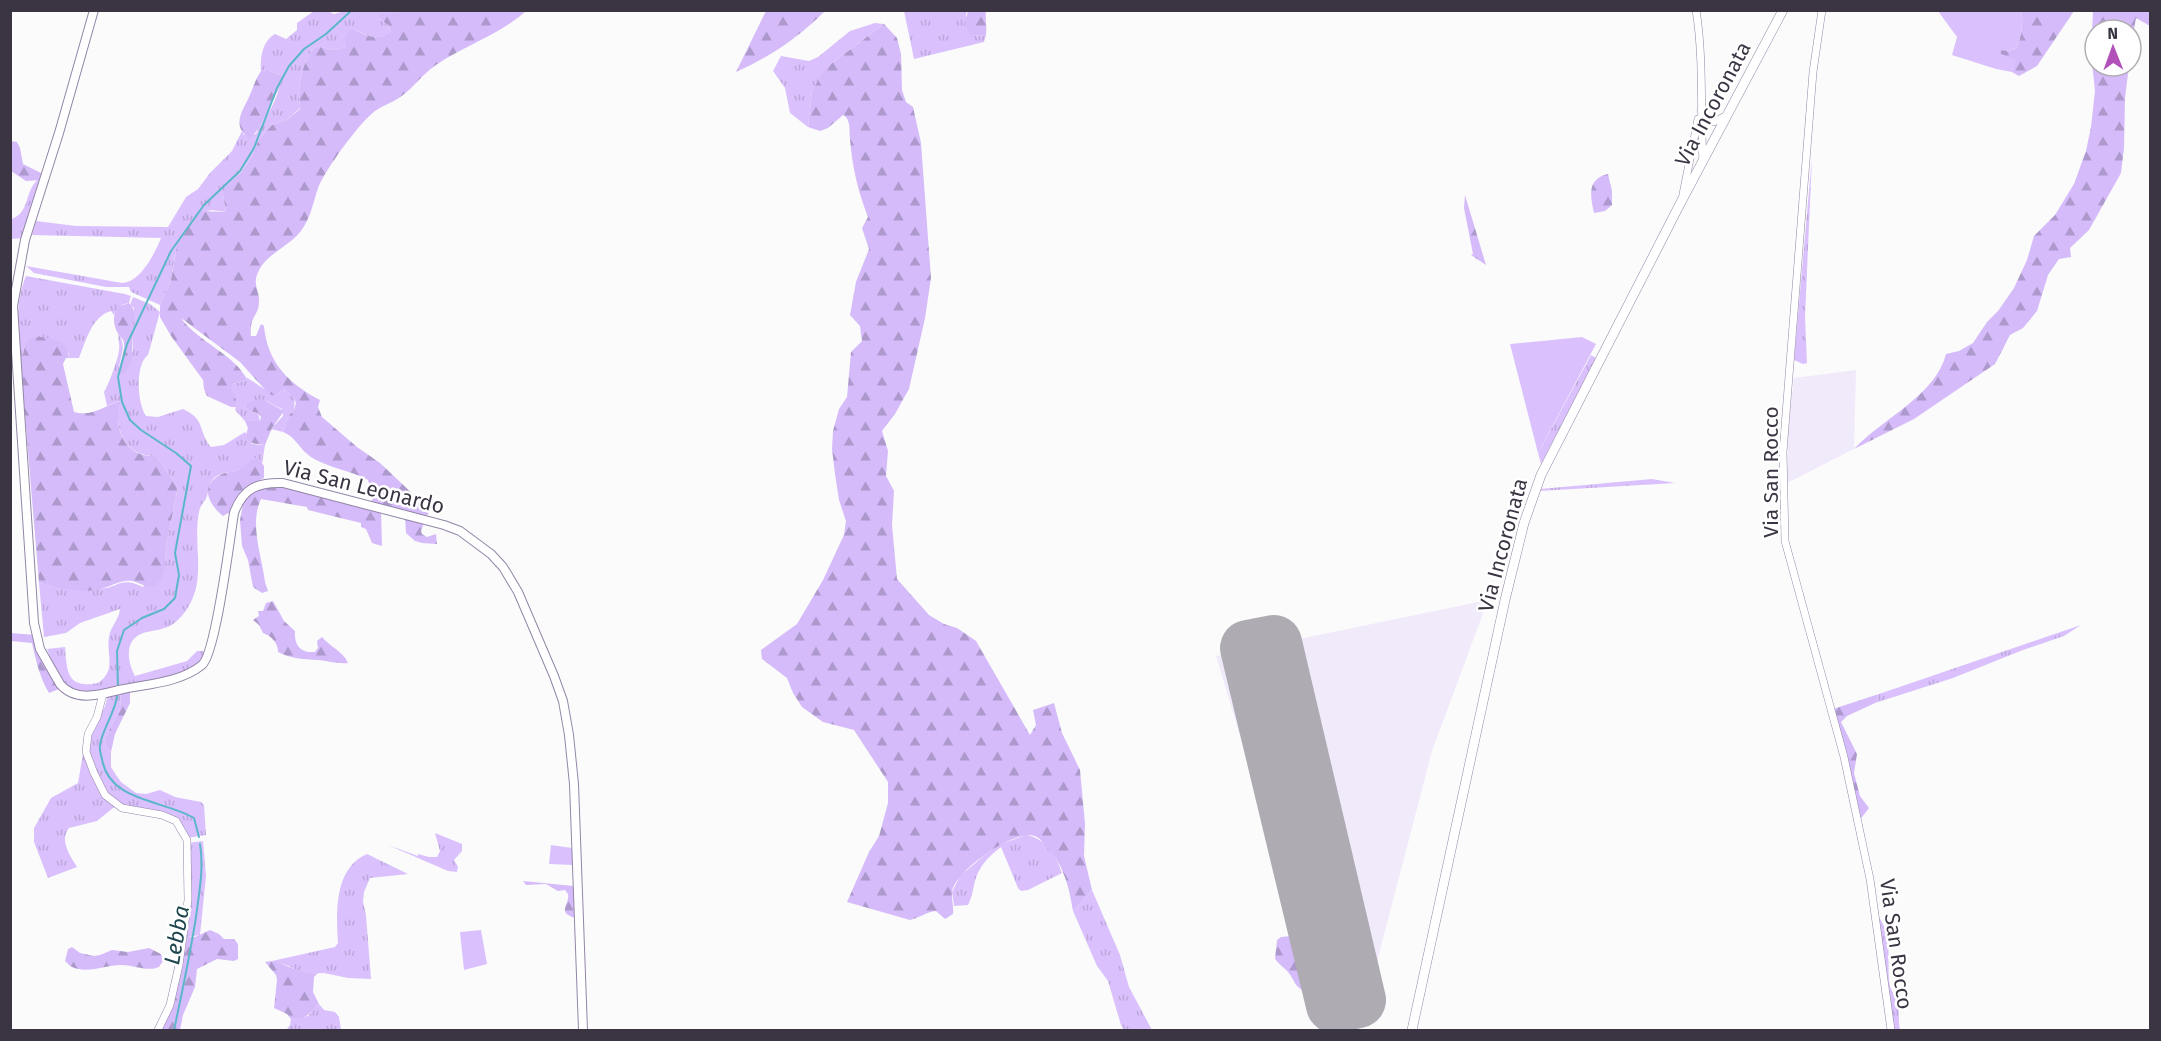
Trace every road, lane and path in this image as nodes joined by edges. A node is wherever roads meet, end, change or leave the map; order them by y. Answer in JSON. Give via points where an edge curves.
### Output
{"nodes":[{"id":1,"x":94,"y":10,"type":"edge"},
{"id":2,"x":1696,"y":10,"type":"edge"},
{"id":3,"x":1783,"y":10,"type":"edge"},
{"id":4,"x":1822,"y":10,"type":"edge"},
{"id":5,"x":1700,"y":108,"type":"junction"},
{"id":6,"x":1728,"y":115,"type":"junction"},
{"id":7,"x":1694,"y":139,"type":"junction"},
{"id":8,"x":1703,"y":162,"type":"junction"},
{"id":9,"x":1681,"y":202,"type":"junction"},
{"id":10,"x":15,"y":271,"type":"edge"},
{"id":11,"x":107,"y":693,"type":"junction"},
{"id":12,"x":158,"y":1030,"type":"edge"},
{"id":13,"x":583,"y":1030,"type":"edge"},
{"id":14,"x":1412,"y":1030,"type":"edge"},
{"id":15,"x":1892,"y":1030,"type":"edge"}],
"edges":[{"from":1,"to":10,"type":"street","name":"Via San Leonardo"},
{"from":2,"to":5,"type":"street","via":[[1702,72]]},
{"from":3,"to":6,"type":"main road","name":"Via Incoronata"},
{"from":4,"to":15,"type":"street","name":"Via San Rocco","via":[[1813,72],[1783,452],[1785,541],[1844,757],[1870,879]]},
{"from":5,"to":6,"type":"street","via":[[1709,121]]},
{"from":5,"to":7,"type":"street"},
{"from":5,"to":8,"type":"street"},
{"from":6,"to":8,"type":"main road","name":"Via Incoronata"},
{"from":7,"to":8,"type":"street","via":[[1696,153]]},
{"from":7,"to":9,"type":"street"},
{"from":8,"to":9,"type":"main road","name":"Via Incoronata"},
{"from":9,"to":14,"type":"main road","name":"Via Incoronata","via":[[1541,475],[1524,523]]},
{"from":10,"to":11,"type":"street","name":"Via San Leonardo","via":[[13,306],[34,623],[40,649],[64,688],[79,696]]},
{"from":11,"to":12,"type":"street","via":[[88,735],[86,752],[105,795],[122,808],[176,821],[186,840],[188,900],[179,965],[170,1005]]},
{"from":11,"to":13,"type":"street","name":"Via San Leonardo","via":[[173,679],[204,663],[215,629],[234,513],[249,489],[269,482],[283,483],[444,525],[477,542],[503,567],[518,592],[562,701],[574,784]]}]}
